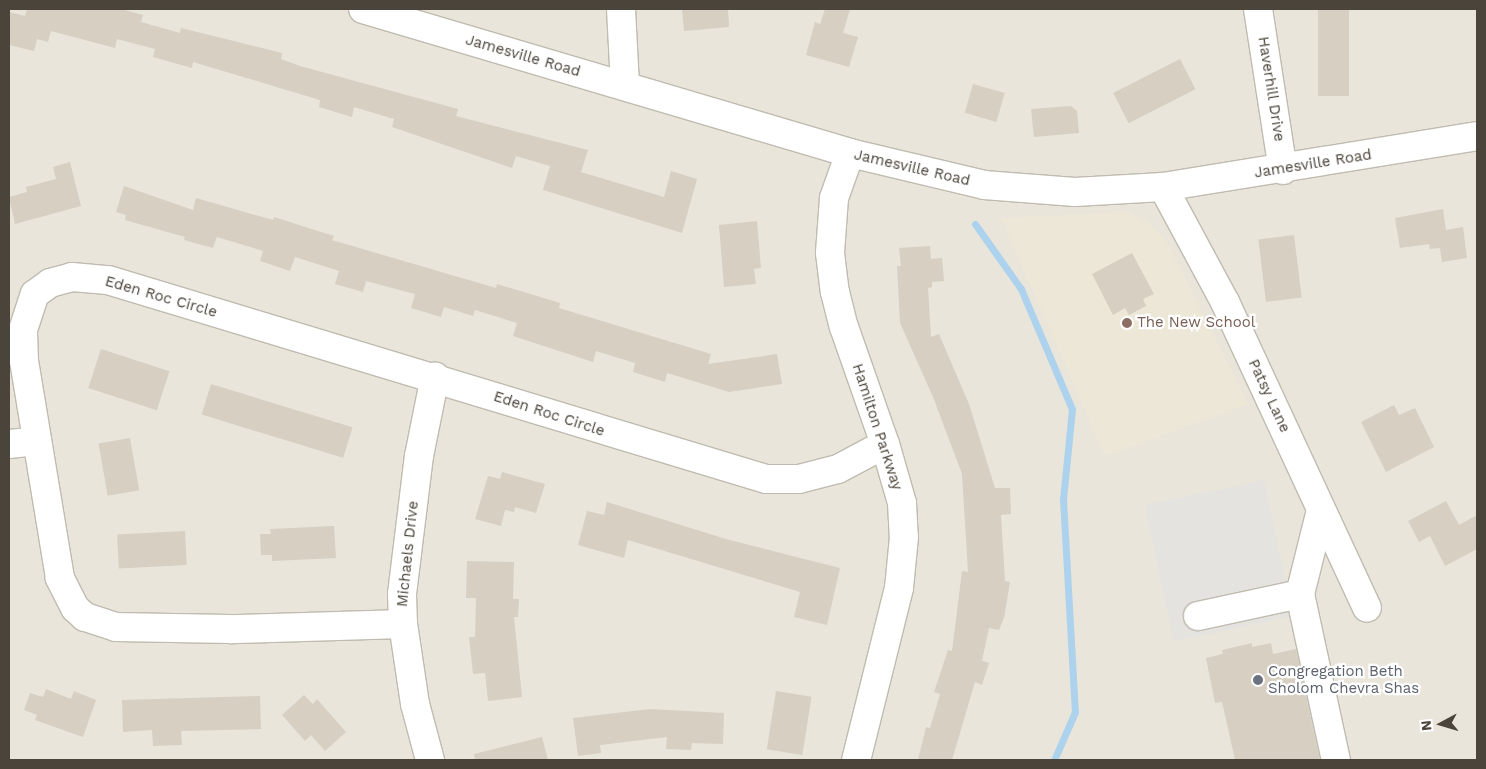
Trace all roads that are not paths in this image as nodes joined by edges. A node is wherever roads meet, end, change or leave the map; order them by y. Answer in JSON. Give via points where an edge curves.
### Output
{"nodes":[{"id":1,"x":364,"y":9,"type":"edge"},
{"id":2,"x":621,"y":9,"type":"edge"},
{"id":3,"x":1258,"y":9,"type":"edge"},
{"id":4,"x":625,"y":86,"type":"junction"},
{"id":5,"x":1477,"y":136,"type":"edge"},
{"id":6,"x":850,"y":153,"type":"junction"},
{"id":7,"x":1283,"y":170,"type":"junction"},
{"id":8,"x":1163,"y":187,"type":"junction"},
{"id":9,"x":435,"y":377,"type":"junction"},
{"id":10,"x":37,"y":441,"type":"junction"},
{"id":11,"x":9,"y":444,"type":"edge"},
{"id":12,"x":885,"y":444,"type":"junction"},
{"id":13,"x":1321,"y":510,"type":"junction"},
{"id":14,"x":1300,"y":594,"type":"junction"},
{"id":15,"x":1367,"y":608,"type":"dead end"},
{"id":16,"x":1198,"y":616,"type":"dead end"},
{"id":17,"x":402,"y":624,"type":"junction"},
{"id":18,"x":430,"y":760,"type":"edge"},
{"id":19,"x":856,"y":760,"type":"edge"},
{"id":20,"x":1336,"y":760,"type":"edge"}],
"edges":[{"from":1,"to":4,"type":"street","name":"Jamesville Road"},
{"from":2,"to":4,"type":"street"},
{"from":3,"to":7,"type":"street","name":"Haverhill Drive"},
{"from":4,"to":6,"type":"street","name":"Jamesville Road"},
{"from":5,"to":7,"type":"street","name":"Jamesville Road"},
{"from":6,"to":8,"type":"street","name":"Jamesville Road","via":[[984,185],[1075,192]]},
{"from":6,"to":12,"type":"street","name":"Hamilton Parkway","via":[[834,198],[830,253],[844,328]]},
{"from":7,"to":8,"type":"street","name":"Jamesville Road"},
{"from":8,"to":13,"type":"street","name":"Patsy Lane","via":[[1221,293]]},
{"from":9,"to":10,"type":"street","name":"Eden Roc Circle","via":[[108,280],[72,277],[50,283],[35,294],[26,315],[24,361]]},
{"from":9,"to":12,"type":"street","name":"Eden Roc Circle","via":[[705,464],[766,479],[799,479],[838,469]]},
{"from":9,"to":17,"type":"street","name":"Michaels Drive","via":[[419,456],[402,594]]},
{"from":10,"to":11,"type":"street"},
{"from":10,"to":17,"type":"street","name":"Eden Roc Circle","via":[[60,578],[74,608],[85,617],[116,627]]},
{"from":12,"to":19,"type":"street","name":"Hamilton Parkway","via":[[902,503],[904,537],[898,588]]},
{"from":13,"to":14,"type":"street"},
{"from":13,"to":15,"type":"street","name":"Patsy Lane"},
{"from":14,"to":16,"type":"street"},
{"from":14,"to":20,"type":"street"},
{"from":17,"to":18,"type":"street","name":"Michaels Drive"}]}
